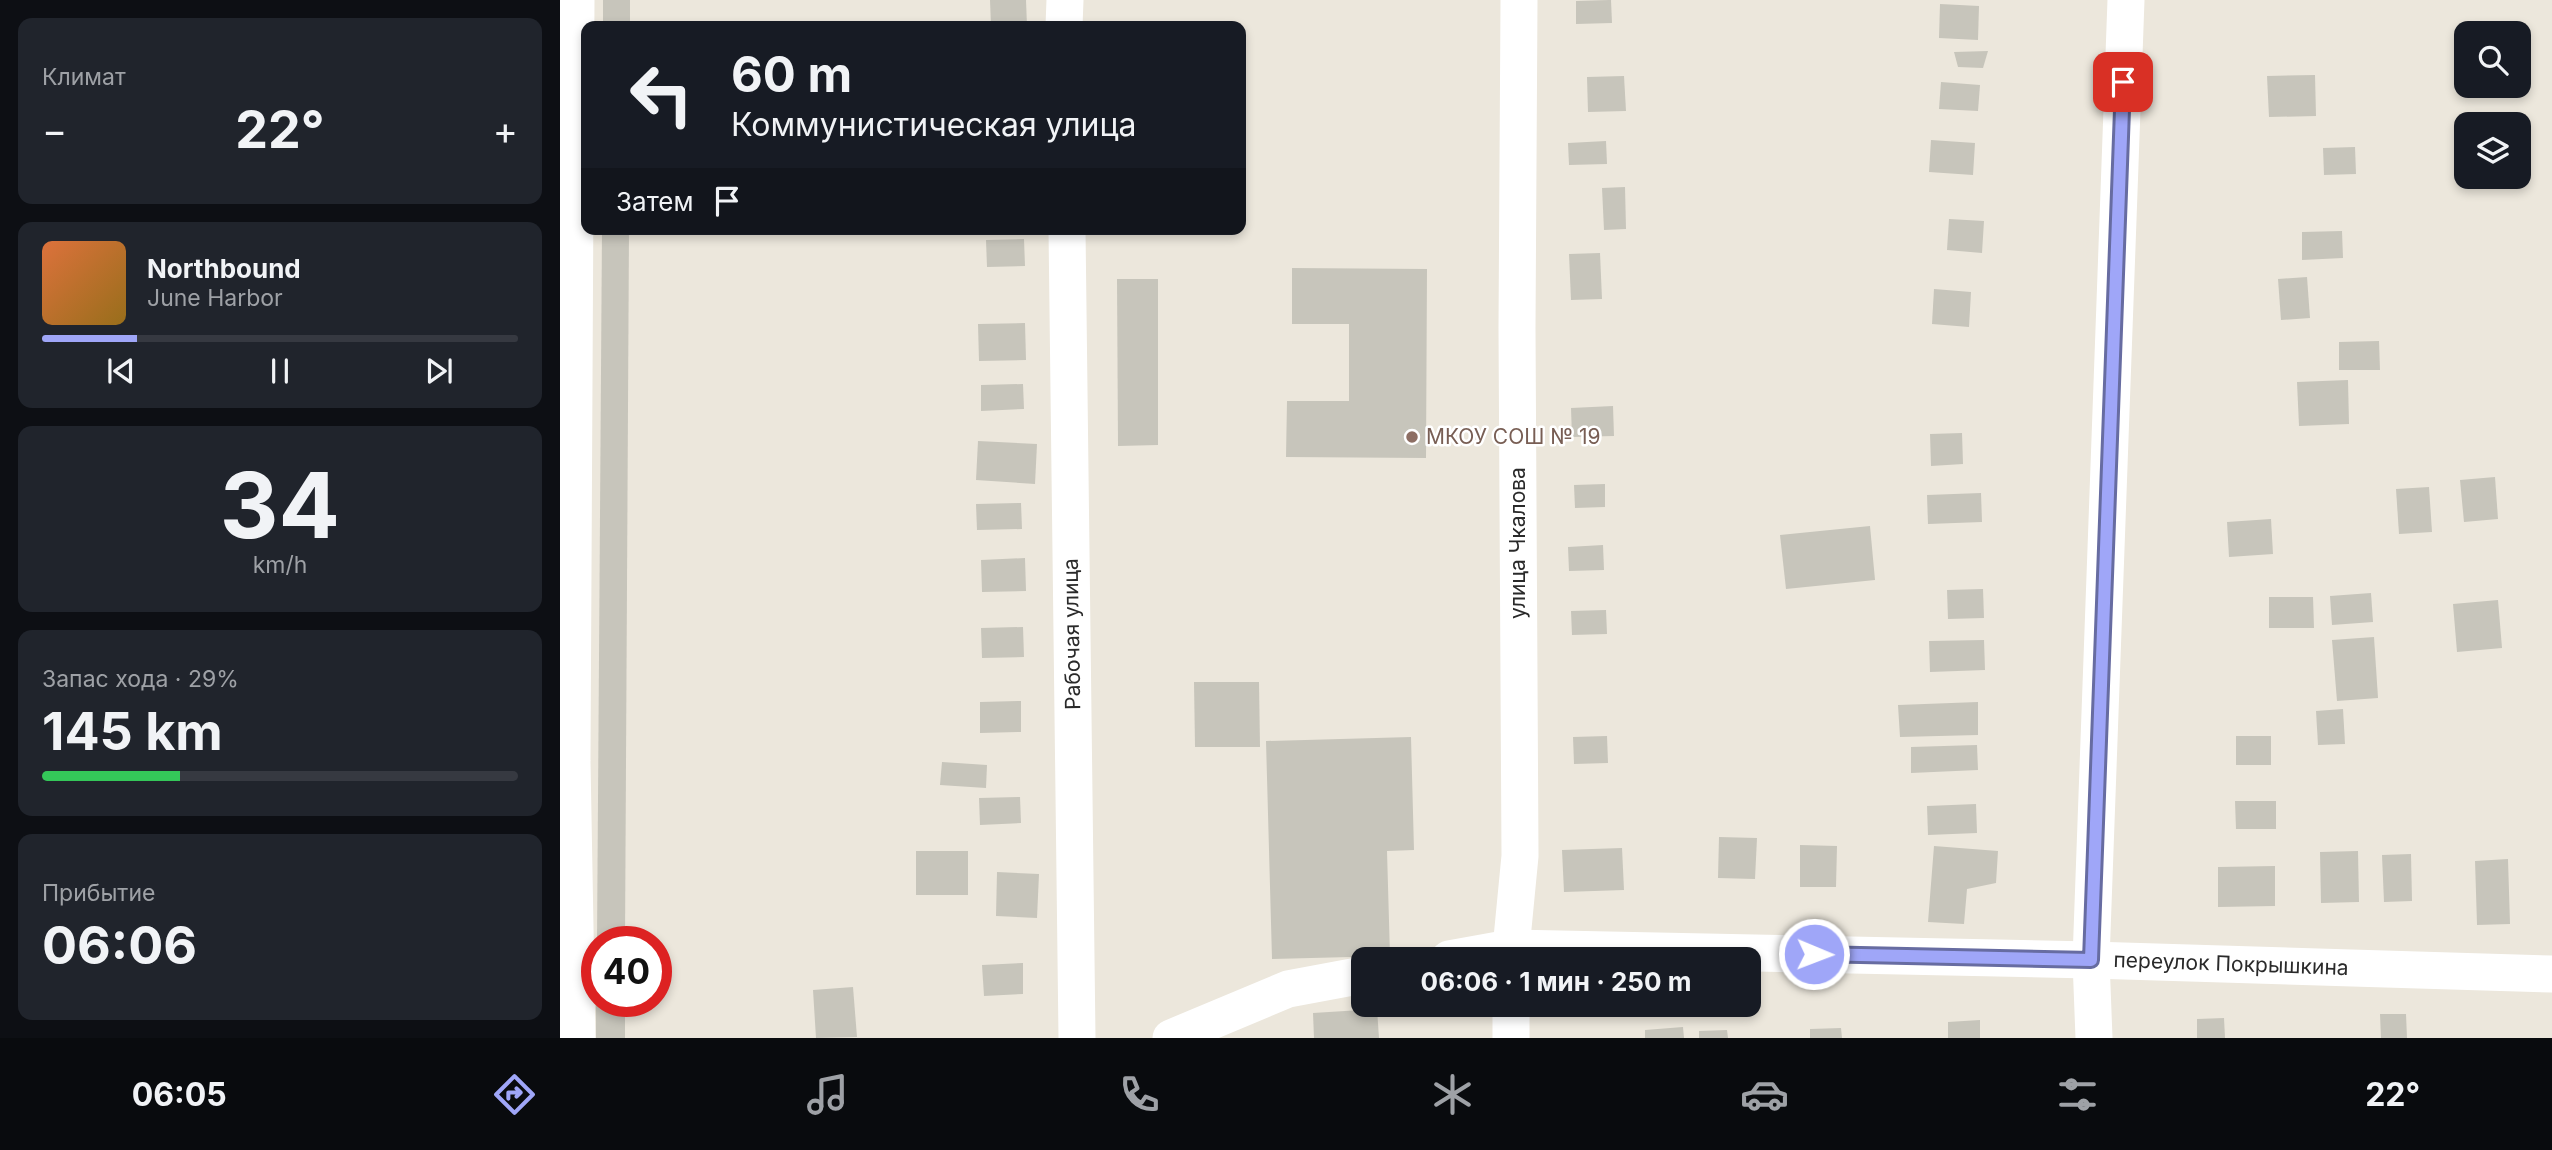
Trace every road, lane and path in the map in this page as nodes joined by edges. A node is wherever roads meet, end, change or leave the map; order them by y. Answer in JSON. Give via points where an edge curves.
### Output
{"nodes":[{"id":1,"x":576,"y":0,"type":"edge"},
{"id":2,"x":1065,"y":0,"type":"edge"},
{"id":3,"x":1519,"y":0,"type":"edge"},
{"id":4,"x":2126,"y":0,"type":"edge"},
{"id":5,"x":1064,"y":21,"type":"edge"},
{"id":6,"x":1067,"y":235,"type":"edge"},
{"id":7,"x":1511,"y":947,"type":"edge"},
{"id":8,"x":1761,"y":956,"type":"edge"},
{"id":9,"x":2091,"y":960,"type":"junction"},
{"id":10,"x":2552,"y":974,"type":"edge"},
{"id":11,"x":1351,"y":977,"type":"edge"},
{"id":12,"x":1511,"y":1017,"type":"edge"},
{"id":13,"x":577,"y":1038,"type":"edge"},
{"id":14,"x":1077,"y":1038,"type":"edge"},
{"id":15,"x":1171,"y":1038,"type":"edge"},
{"id":16,"x":1511,"y":1038,"type":"edge"},
{"id":17,"x":2094,"y":1038,"type":"edge"}],
"edges":[{"from":1,"to":13,"type":"street","via":[[572,761]]},
{"from":2,"to":5,"type":"street"},
{"from":3,"to":7,"type":"street","name":"улица Чкалова","via":[[1520,856]]},
{"from":4,"to":9,"type":"street"},
{"from":6,"to":14,"type":"street","name":"Рабочая улица"},
{"from":8,"to":9,"type":"street","name":"переулок Покрышкина"},
{"from":9,"to":10,"type":"street","name":"переулок Покрышкина"},
{"from":9,"to":17,"type":"street"},
{"from":11,"to":15,"type":"street","via":[[1288,989]]},
{"from":12,"to":16,"type":"street"}]}
